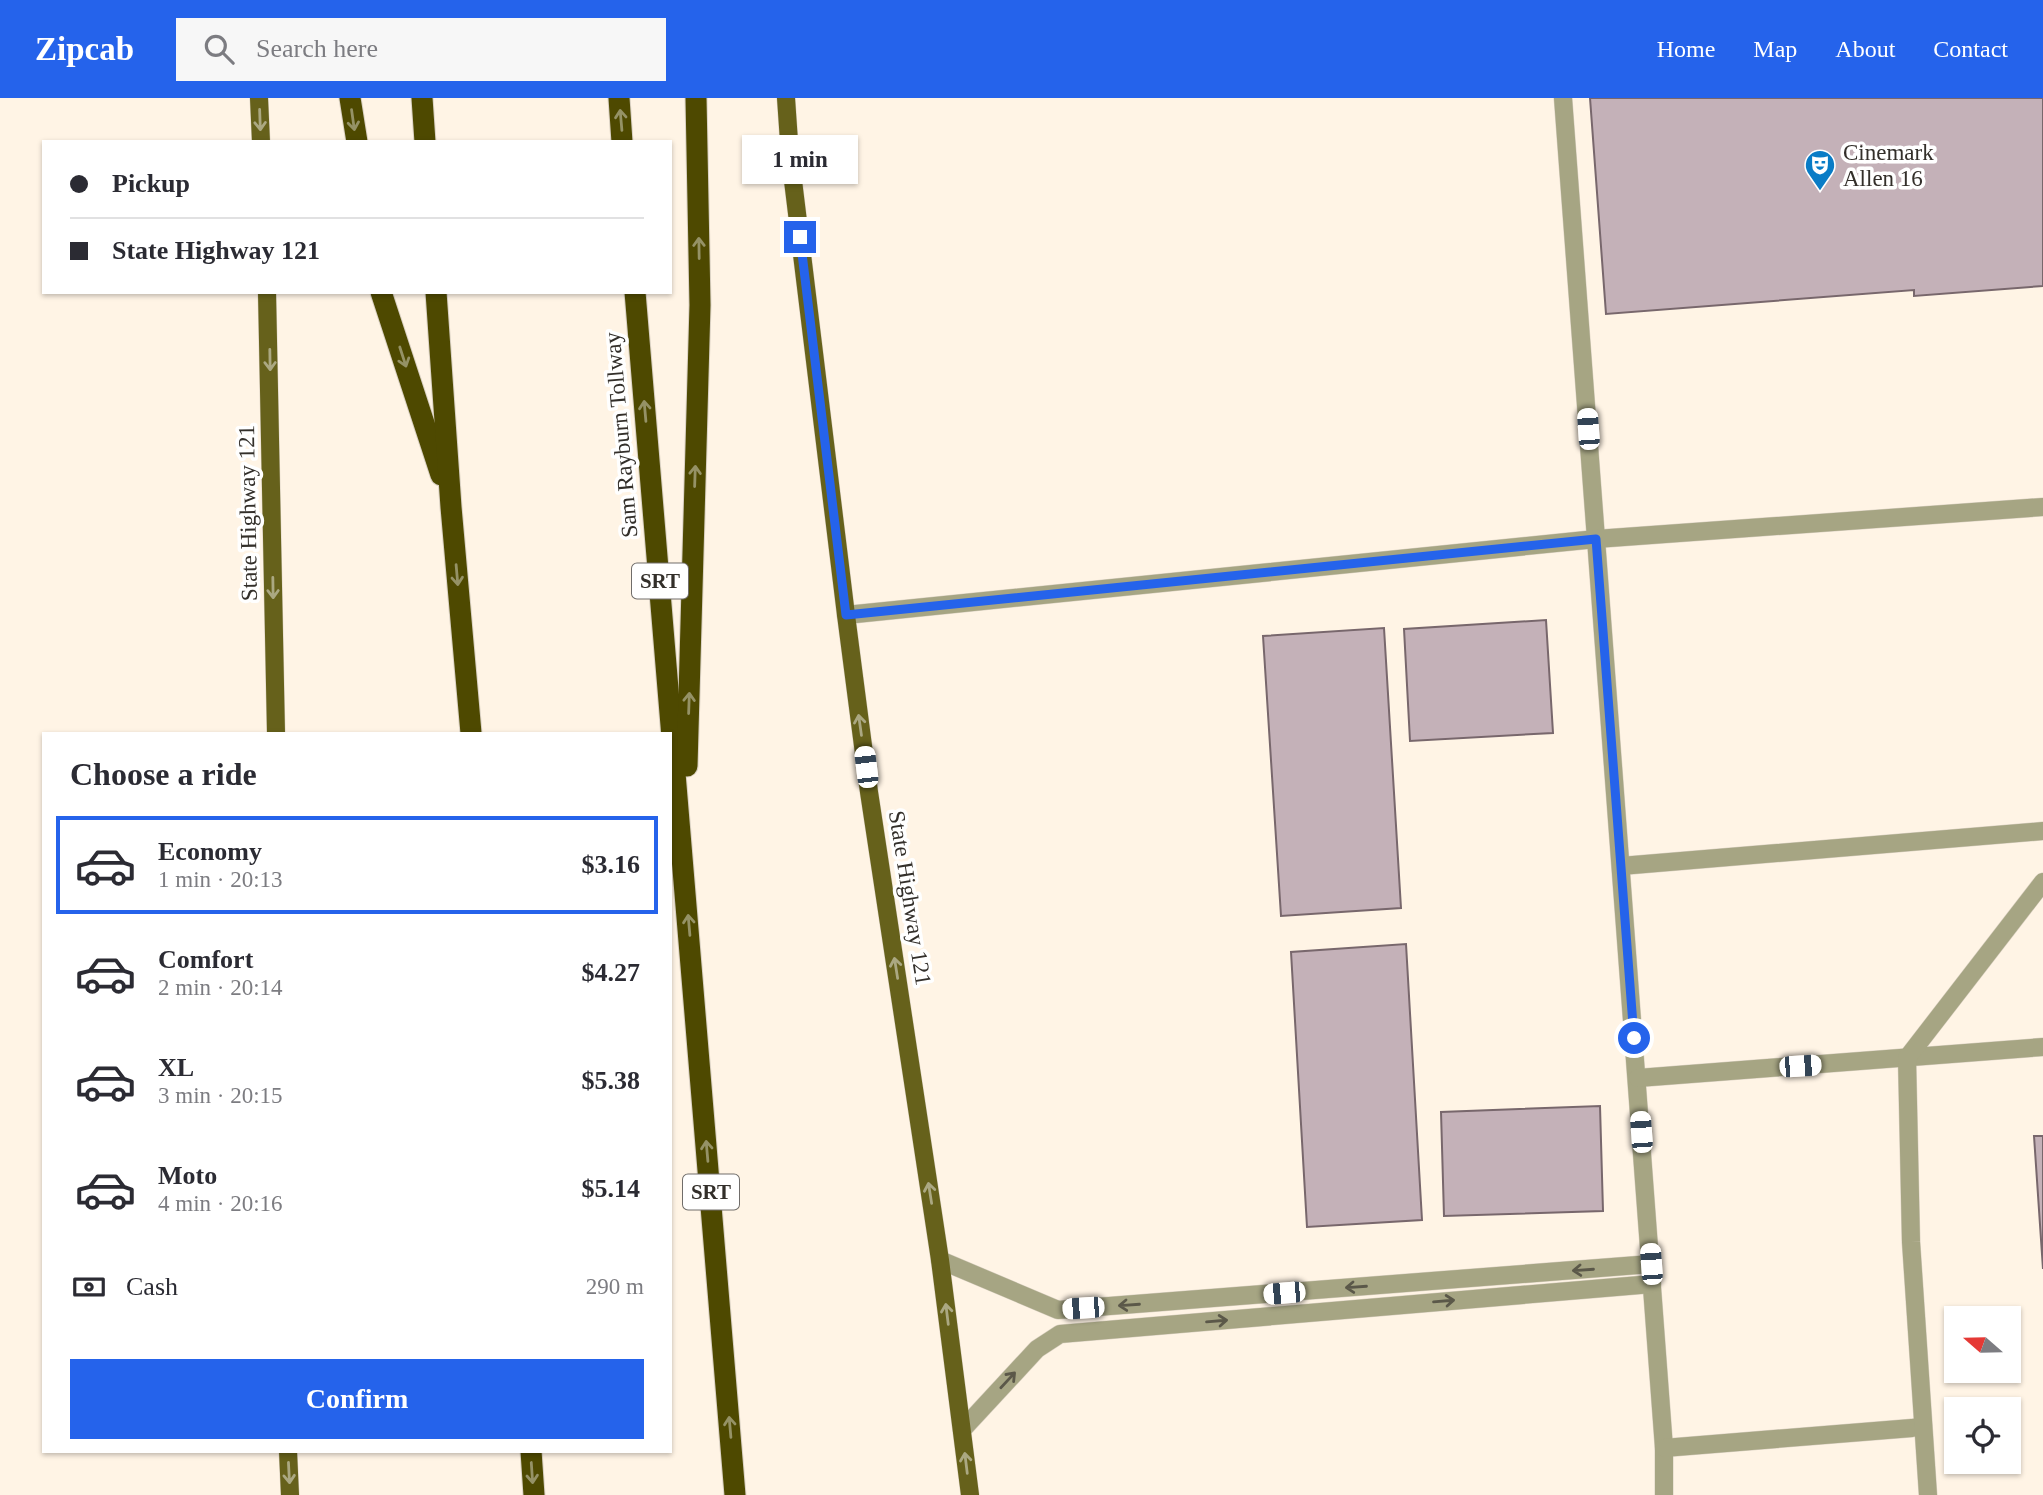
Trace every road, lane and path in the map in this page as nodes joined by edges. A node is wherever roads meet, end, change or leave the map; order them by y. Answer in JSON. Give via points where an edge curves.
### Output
{"nodes":[{"id":1,"x":259,"y":98,"type":"edge"},
{"id":2,"x":350,"y":98,"type":"edge"},
{"id":3,"x":422,"y":98,"type":"edge"},
{"id":4,"x":619,"y":98,"type":"edge"},
{"id":5,"x":696,"y":98,"type":"edge"},
{"id":6,"x":786,"y":98,"type":"edge"},
{"id":7,"x":1563,"y":98,"type":"edge"},
{"id":8,"x":261,"y":140,"type":"edge"},
{"id":9,"x":356,"y":140,"type":"edge"},
{"id":10,"x":425,"y":140,"type":"edge"},
{"id":11,"x":622,"y":140,"type":"edge"},
{"id":12,"x":267,"y":294,"type":"edge"},
{"id":13,"x":383,"y":294,"type":"edge"},
{"id":14,"x":436,"y":294,"type":"edge"},
{"id":15,"x":635,"y":294,"type":"edge"},
{"id":16,"x":451,"y":507,"type":"junction"},
{"id":17,"x":2043,"y":507,"type":"edge"},
{"id":18,"x":1596,"y":539,"type":"junction"},
{"id":19,"x":846,"y":615,"type":"junction"},
{"id":20,"x":276,"y":732,"type":"edge"},
{"id":21,"x":471,"y":732,"type":"edge"},
{"id":22,"x":2043,"y":831,"type":"edge"},
{"id":23,"x":1621,"y":866,"type":"junction"},
{"id":24,"x":684,"y":869,"type":"junction"},
{"id":25,"x":2043,"y":882,"type":"edge"},
{"id":26,"x":2043,"y":1047,"type":"edge"},
{"id":27,"x":1907,"y":1058,"type":"junction"},
{"id":28,"x":1638,"y":1079,"type":"junction"},
{"id":29,"x":940,"y":1260,"type":"junction"},
{"id":30,"x":1651,"y":1264,"type":"junction"},
{"id":31,"x":1652,"y":1284,"type":"junction"},
{"id":32,"x":1923,"y":1426,"type":"junction"},
{"id":33,"x":962,"y":1430,"type":"junction"},
{"id":34,"x":1664,"y":1448,"type":"junction"},
{"id":35,"x":288,"y":1453,"type":"edge"},
{"id":36,"x":531,"y":1453,"type":"edge"},
{"id":37,"x":290,"y":1495,"type":"edge"},
{"id":38,"x":534,"y":1495,"type":"edge"},
{"id":39,"x":735,"y":1495,"type":"edge"},
{"id":40,"x":970,"y":1495,"type":"edge"},
{"id":41,"x":1664,"y":1495,"type":"edge"},
{"id":42,"x":1928,"y":1495,"type":"edge"}],
"edges":[{"from":1,"to":8,"type":"main road","one_way":true},
{"from":2,"to":9,"type":"highway","one_way":true},
{"from":3,"to":10,"type":"highway"},
{"from":11,"to":4,"type":"highway","one_way":true},
{"from":24,"to":5,"type":"highway","one_way":true,"via":[[700,304]]},
{"from":6,"to":19,"type":"main road","name":"State Highway 121"},
{"from":7,"to":18,"type":"lane"},
{"from":12,"to":20,"type":"main road","name":"State Highway 121","one_way":true},
{"from":13,"to":16,"type":"highway","one_way":true},
{"from":14,"to":16,"type":"highway"},
{"from":24,"to":15,"type":"highway","name":"Sam Rayburn Tollway","number":"SRT","one_way":true},
{"from":16,"to":21,"type":"highway","one_way":true},
{"from":17,"to":18,"type":"lane"},
{"from":18,"to":19,"type":"lane"},
{"from":18,"to":23,"type":"lane"},
{"from":29,"to":19,"type":"main road","name":"State Highway 121","one_way":true},
{"from":22,"to":23,"type":"lane"},
{"from":23,"to":28,"type":"lane"},
{"from":39,"to":24,"type":"highway","name":"Sam Rayburn Tollway","number":"SRT","one_way":true},
{"from":25,"to":27,"type":"lane"},
{"from":26,"to":27,"type":"lane"},
{"from":27,"to":28,"type":"lane"},
{"from":27,"to":32,"type":"lane","via":[[1911,1242]]},
{"from":28,"to":30,"type":"lane"},
{"from":30,"to":29,"type":"lane","one_way":true,"via":[[1058,1310]]},
{"from":33,"to":29,"type":"main road","name":"State Highway 121","one_way":true},
{"from":30,"to":31,"type":"lane"},
{"from":33,"to":31,"type":"lane","one_way":true,"via":[[1037,1349],[1060,1334]]},
{"from":31,"to":34,"type":"lane"},
{"from":32,"to":34,"type":"lane"},
{"from":32,"to":42,"type":"lane"},
{"from":40,"to":33,"type":"main road","name":"State Highway 121","one_way":true},
{"from":34,"to":41,"type":"lane"},
{"from":35,"to":37,"type":"main road","one_way":true},
{"from":36,"to":38,"type":"highway","one_way":true}]}
